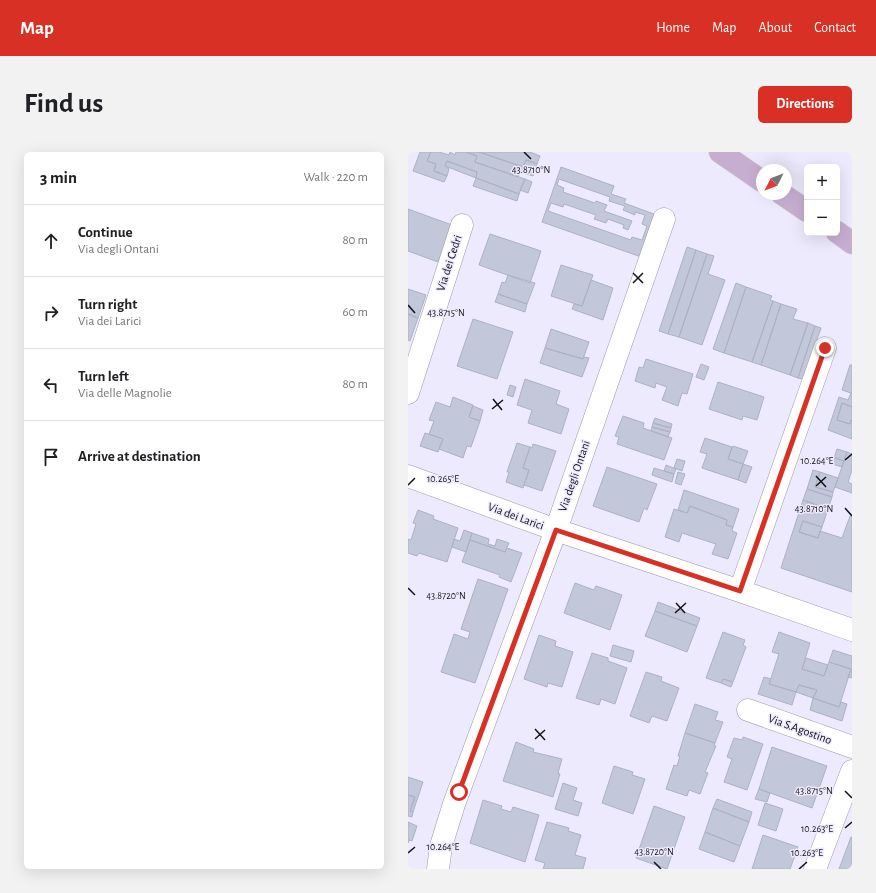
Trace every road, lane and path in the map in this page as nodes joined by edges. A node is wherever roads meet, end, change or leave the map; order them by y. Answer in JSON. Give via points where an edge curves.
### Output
{"nodes":[{"id":1,"x":720,"y":152,"type":"edge"},
{"id":2,"x":756,"y":176,"type":"edge"},
{"id":3,"x":791,"y":200,"type":"edge"},
{"id":4,"x":804,"y":209,"type":"edge"},
{"id":5,"x":664,"y":219,"type":"dead end"},
{"id":6,"x":462,"y":225,"type":"dead end"},
{"id":7,"x":840,"y":234,"type":"edge"},
{"id":8,"x":852,"y":243,"type":"edge"},
{"id":9,"x":825,"y":348,"type":"dead end"},
{"id":10,"x":408,"y":393,"type":"edge"},
{"id":11,"x":408,"y":476,"type":"edge"},
{"id":12,"x":556,"y":530,"type":"junction"},
{"id":13,"x":740,"y":591,"type":"junction"},
{"id":14,"x":852,"y":630,"type":"edge"},
{"id":15,"x":748,"y":710,"type":"dead end"},
{"id":16,"x":852,"y":747,"type":"edge"},
{"id":17,"x":852,"y":771,"type":"edge"},
{"id":18,"x":438,"y":869,"type":"edge"},
{"id":19,"x":815,"y":869,"type":"edge"}],
"edges":[{"from":1,"to":2,"type":"main road"},
{"from":3,"to":4,"type":"main road"},
{"from":5,"to":12,"type":"street","name":"Via degli Ontani"},
{"from":6,"to":10,"type":"street","name":"Via dei Cedri"},
{"from":7,"to":8,"type":"main road"},
{"from":9,"to":13,"type":"street"},
{"from":11,"to":12,"type":"street","name":"Via dei Larici"},
{"from":12,"to":13,"type":"street","name":"Via dei Larici"},
{"from":12,"to":18,"type":"street","name":"Via degli Ontani","via":[[454,804],[441,846]]},
{"from":13,"to":14,"type":"street","name":"Via dei Larici"},
{"from":15,"to":16,"type":"street","name":"Via S.Agostino"},
{"from":17,"to":19,"type":"street"}]}
